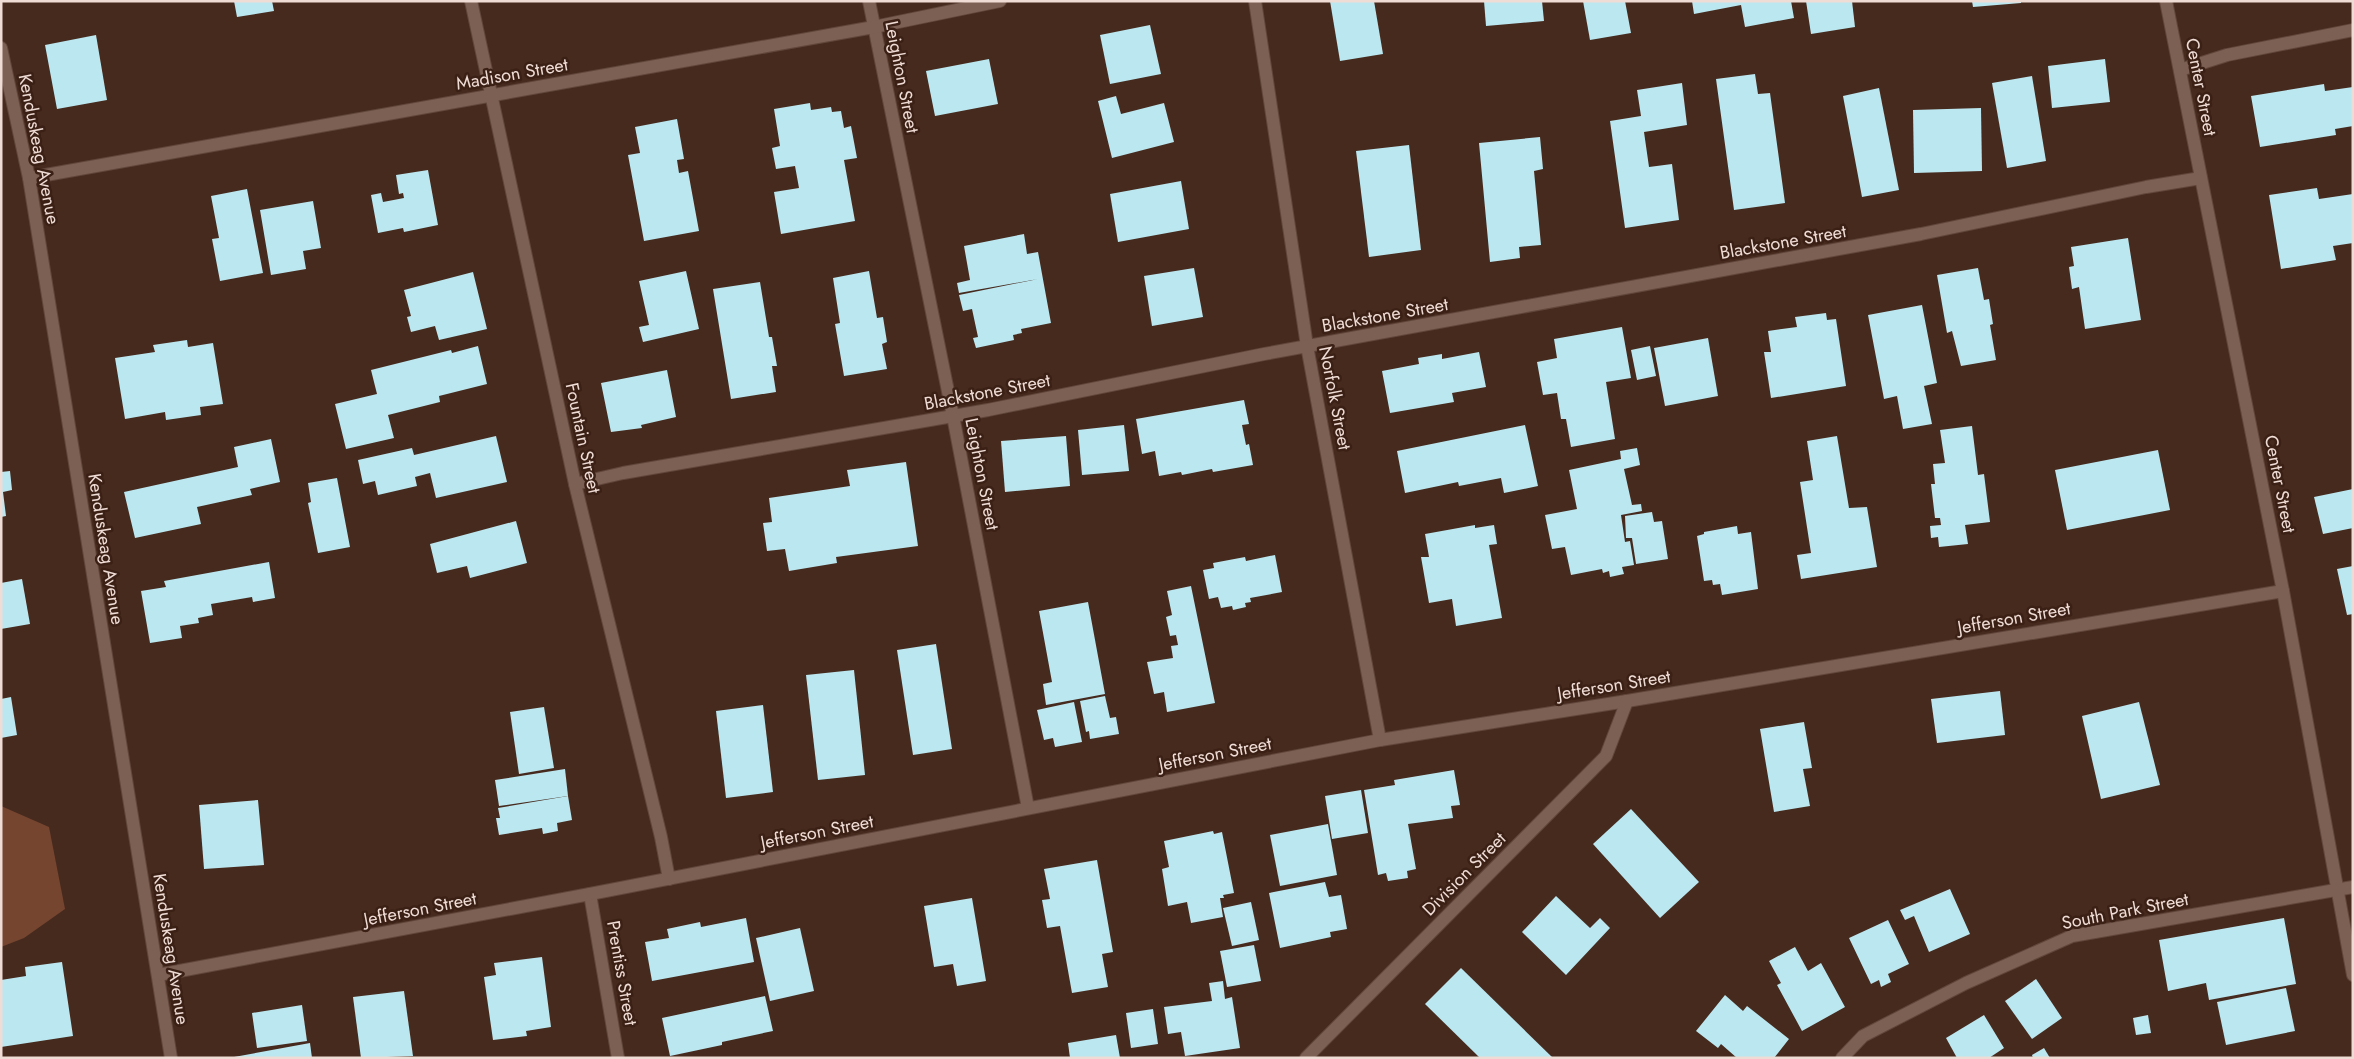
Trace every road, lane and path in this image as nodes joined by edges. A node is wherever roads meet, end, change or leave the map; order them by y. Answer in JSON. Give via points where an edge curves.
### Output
{"nodes":[{"id":1,"x":471,"y":1,"type":"edge"},
{"id":2,"x":869,"y":1,"type":"edge"},
{"id":3,"x":1000,"y":1,"type":"edge"},
{"id":4,"x":1255,"y":1,"type":"edge"},
{"id":5,"x":2166,"y":1,"type":"edge"},
{"id":6,"x":874,"y":27,"type":"junction"},
{"id":7,"x":2353,"y":30,"type":"edge"},
{"id":8,"x":1,"y":48,"type":"edge"},
{"id":9,"x":2180,"y":70,"type":"junction"},
{"id":10,"x":491,"y":95,"type":"junction"},
{"id":11,"x":29,"y":178,"type":"junction"},
{"id":12,"x":2201,"y":178,"type":"junction"},
{"id":13,"x":1307,"y":346,"type":"junction"},
{"id":14,"x":953,"y":416,"type":"junction"},
{"id":15,"x":574,"y":484,"type":"junction"},
{"id":16,"x":2283,"y":591,"type":"junction"},
{"id":17,"x":1627,"y":701,"type":"junction"},
{"id":18,"x":1380,"y":740,"type":"junction"},
{"id":19,"x":1028,"y":808,"type":"junction"},
{"id":20,"x":669,"y":879,"type":"junction"},
{"id":21,"x":2353,"y":888,"type":"edge"},
{"id":22,"x":2338,"y":890,"type":"junction"},
{"id":23,"x":590,"y":894,"type":"junction"},
{"id":24,"x":2353,"y":975,"type":"edge"},
{"id":25,"x":158,"y":976,"type":"junction"},
{"id":26,"x":171,"y":1058,"type":"edge"},
{"id":27,"x":618,"y":1058,"type":"edge"},
{"id":28,"x":1306,"y":1058,"type":"edge"},
{"id":29,"x":1842,"y":1058,"type":"edge"}],
"edges":[{"from":1,"to":10,"type":"street","name":"Fountain Street"},
{"from":2,"to":6,"type":"street","name":"Leighton Street"},
{"from":3,"to":6,"type":"street","name":"Madison Street"},
{"from":4,"to":13,"type":"street","name":"Norfolk Street"},
{"from":5,"to":9,"type":"street","name":"Center Street"},
{"from":6,"to":10,"type":"street","name":"Madison Street"},
{"from":6,"to":14,"type":"street","name":"Leighton Street"},
{"from":7,"to":9,"type":"street","via":[[2227,54]]},
{"from":8,"to":11,"type":"street","name":"Kenduskeag Avenue"},
{"from":9,"to":12,"type":"street","name":"Center Street"},
{"from":10,"to":11,"type":"street","name":"Madison Street"},
{"from":10,"to":15,"type":"street","name":"Fountain Street"},
{"from":11,"to":25,"type":"street","name":"Kenduskeag Avenue"},
{"from":12,"to":13,"type":"street","name":"Blackstone Street","via":[[1921,234]]},
{"from":12,"to":16,"type":"street","name":"Center Street"},
{"from":13,"to":14,"type":"street","name":"Blackstone Street"},
{"from":13,"to":18,"type":"street","name":"Norfolk Street"},
{"from":14,"to":15,"type":"street","name":"Blackstone Street"},
{"from":14,"to":19,"type":"street","name":"Leighton Street"},
{"from":15,"to":20,"type":"street","name":"Fountain Street"},
{"from":16,"to":17,"type":"street","name":"Jefferson Street"},
{"from":16,"to":22,"type":"street","name":"Center Street"},
{"from":17,"to":18,"type":"street","name":"Jefferson Street"},
{"from":17,"to":28,"type":"street","name":"Division Street","via":[[1606,756]]},
{"from":18,"to":19,"type":"street","name":"Jefferson Street"},
{"from":19,"to":20,"type":"street","name":"Jefferson Street"},
{"from":20,"to":23,"type":"street","name":"Jefferson Street"},
{"from":21,"to":22,"type":"street","name":"South Park Street"},
{"from":22,"to":24,"type":"street","name":"Center Street"},
{"from":22,"to":29,"type":"street","name":"South Park Street","via":[[2072,936],[1966,983],[1872,1031]]},
{"from":23,"to":25,"type":"street","name":"Jefferson Street"},
{"from":23,"to":27,"type":"street","name":"Prentiss Street"},
{"from":25,"to":26,"type":"street","name":"Kenduskeag Avenue"}]}
